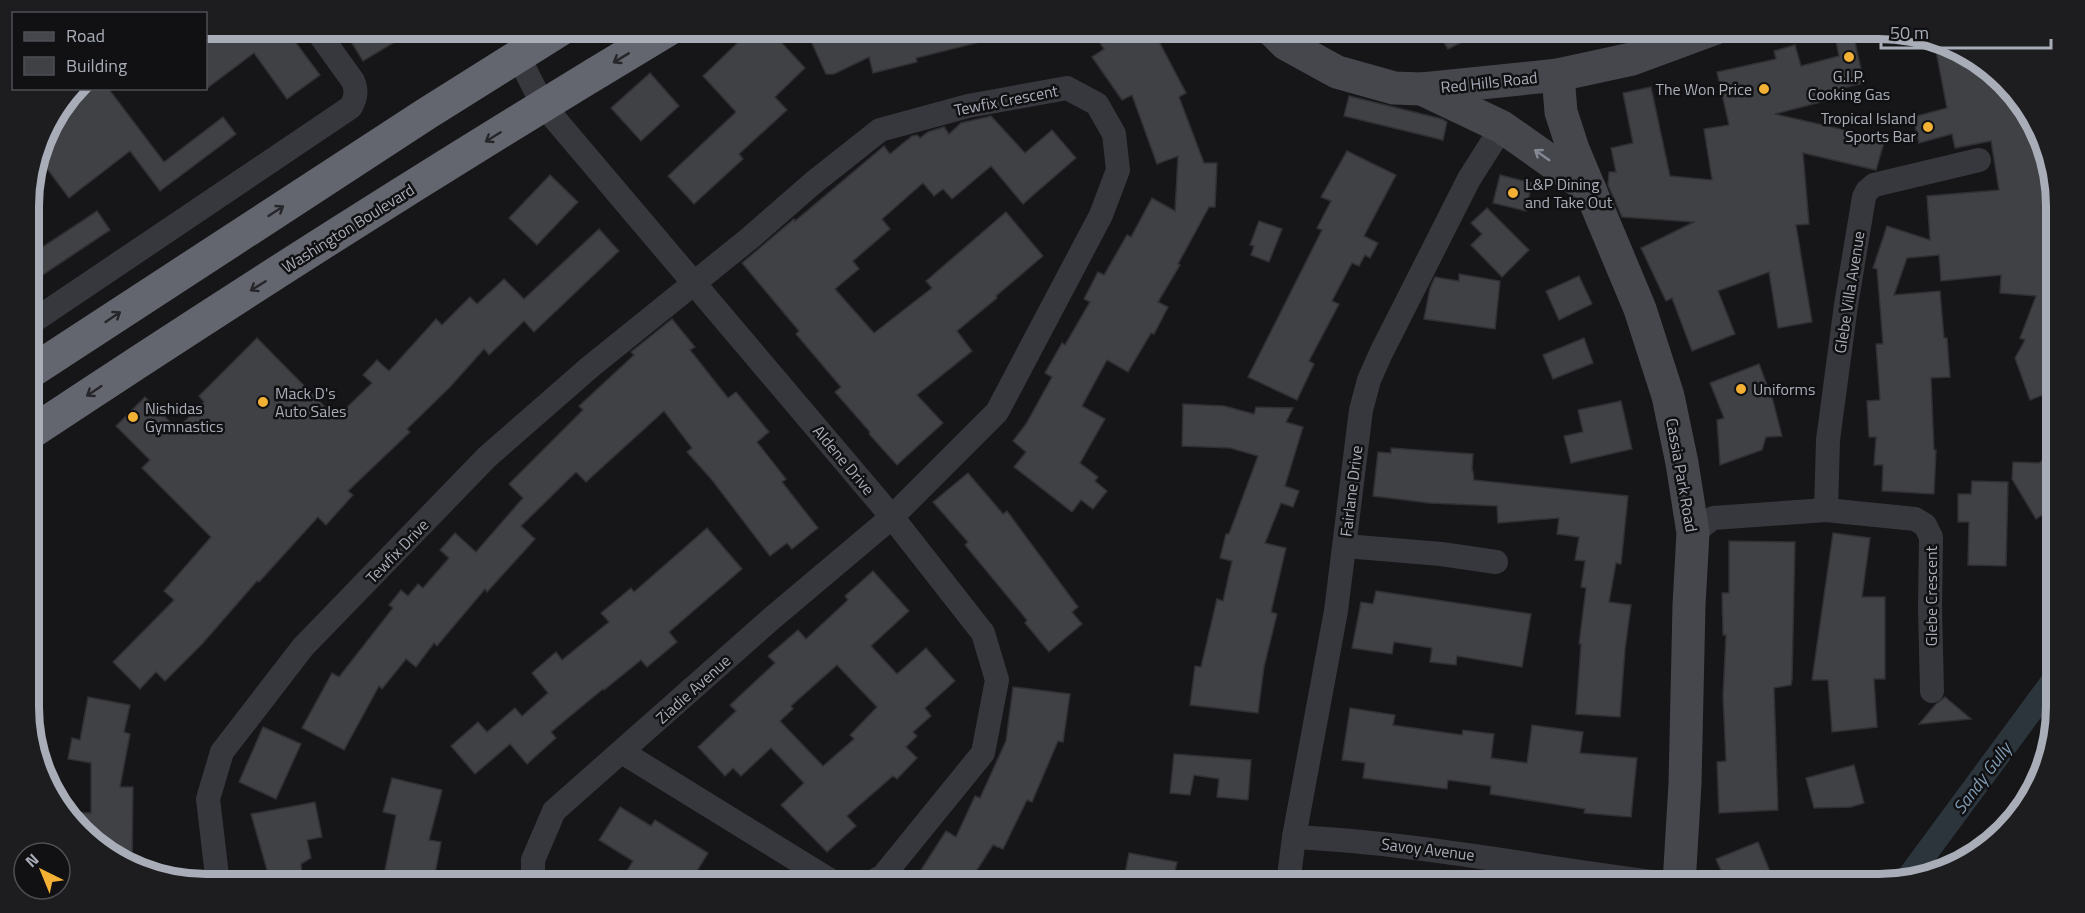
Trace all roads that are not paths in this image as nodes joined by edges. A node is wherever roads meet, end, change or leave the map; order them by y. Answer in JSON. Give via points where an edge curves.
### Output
{"nodes":[{"id":1,"x":323,"y":39,"type":"edge"},
{"id":2,"x":545,"y":39,"type":"edge"},
{"id":3,"x":653,"y":39,"type":"edge"},
{"id":4,"x":1281,"y":39,"type":"edge"},
{"id":5,"x":1685,"y":39,"type":"edge"},
{"id":6,"x":518,"y":56,"type":"junction"},
{"id":7,"x":1558,"y":75,"type":"junction"},
{"id":8,"x":1494,"y":81,"type":"junction"},
{"id":9,"x":1422,"y":89,"type":"junction"},
{"id":10,"x":543,"y":105,"type":"junction"},
{"id":11,"x":1561,"y":112,"type":"junction"},
{"id":12,"x":1502,"y":126,"type":"junction"},
{"id":13,"x":1979,"y":160,"type":"dead end"},
{"id":14,"x":1590,"y":189,"type":"junction"},
{"id":15,"x":694,"y":282,"type":"junction"},
{"id":16,"x":39,"y":317,"type":"edge"},
{"id":17,"x":39,"y":366,"type":"edge"},
{"id":18,"x":39,"y":427,"type":"edge"},
{"id":19,"x":1826,"y":510,"type":"junction"},
{"id":20,"x":892,"y":517,"type":"junction"},
{"id":21,"x":1693,"y":532,"type":"junction"},
{"id":22,"x":1345,"y":546,"type":"junction"},
{"id":23,"x":1496,"y":562,"type":"dead end"},
{"id":24,"x":1932,"y":691,"type":"dead end"},
{"id":25,"x":622,"y":752,"type":"junction"},
{"id":26,"x":1294,"y":837,"type":"junction"},
{"id":27,"x":217,"y":874,"type":"edge"},
{"id":28,"x":533,"y":874,"type":"edge"},
{"id":29,"x":820,"y":874,"type":"edge"},
{"id":30,"x":885,"y":874,"type":"edge"},
{"id":31,"x":1289,"y":874,"type":"edge"},
{"id":32,"x":1591,"y":874,"type":"edge"},
{"id":33,"x":1680,"y":874,"type":"edge"}],
"edges":[{"from":1,"to":16,"type":"street","via":[[354,81],[356,97],[351,106]]},
{"from":2,"to":6,"type":"highway"},
{"from":3,"to":10,"type":"highway","name":"Washington Boulevard","one_way":true},
{"from":4,"to":9,"type":"main road","name":"Red Hills Road","via":[[1337,72],[1394,88]]},
{"from":5,"to":7,"type":"main road","name":"Red Hills Road","via":[[1632,58]]},
{"from":6,"to":10,"type":"street","name":"Aldene Drive"},
{"from":17,"to":6,"type":"highway","one_way":true},
{"from":7,"to":8,"type":"main road","name":"Red Hills Road"},
{"from":7,"to":11,"type":"main road","name":"Cassia Park Road"},
{"from":8,"to":9,"type":"main road","name":"Red Hills Road"},
{"from":8,"to":12,"type":"main road"},
{"from":9,"to":12,"type":"main road"},
{"from":10,"to":15,"type":"street","name":"Aldene Drive"},
{"from":10,"to":18,"type":"highway","name":"Washington Boulevard","one_way":true},
{"from":11,"to":12,"type":"main road","via":[[1523,127]]},
{"from":11,"to":14,"type":"main road","name":"Cassia Park Road"},
{"from":14,"to":12,"type":"main road","one_way":true},
{"from":12,"to":22,"type":"street","name":"Fairlane Drive","via":[[1469,179],[1369,380],[1361,410]]},
{"from":13,"to":19,"type":"street","name":"Glebe Villa Avenue","via":[[1874,185],[1864,197],[1828,440]]},
{"from":14,"to":21,"type":"main road","name":"Cassia Park Road","via":[[1640,309],[1668,396]]},
{"from":15,"to":20,"type":"street","name":"Aldene Drive"},
{"from":15,"to":20,"type":"street","name":"Tewfix Crescent","via":[[880,130],[968,106],[1067,88],[1097,104],[1114,134],[1118,170],[1101,215],[997,412]]},
{"from":15,"to":27,"type":"street","name":"Tewfix Drive","via":[[487,457],[303,647],[222,752],[208,799]]},
{"from":19,"to":21,"type":"street","name":"Glebe Crescent","via":[[1713,518]]},
{"from":19,"to":24,"type":"street","name":"Glebe Crescent","via":[[1915,519],[1924,525],[1931,537]]},
{"from":20,"to":25,"type":"street","name":"Ziadie Avenue"},
{"from":20,"to":30,"type":"street","name":"Aldene Drive","via":[[983,633],[997,680],[983,753]]},
{"from":21,"to":33,"type":"main road","name":"Cassia Park Road"},
{"from":22,"to":23,"type":"street"},
{"from":22,"to":26,"type":"street","name":"Fairlane Drive"},
{"from":25,"to":28,"type":"street","name":"Ziadie Avenue","via":[[554,811],[532,860]]},
{"from":25,"to":29,"type":"street"},
{"from":26,"to":31,"type":"street","name":"Fairlane Drive"},
{"from":26,"to":32,"type":"street","name":"Savoy Avenue","via":[[1347,839],[1472,854]]}]}
